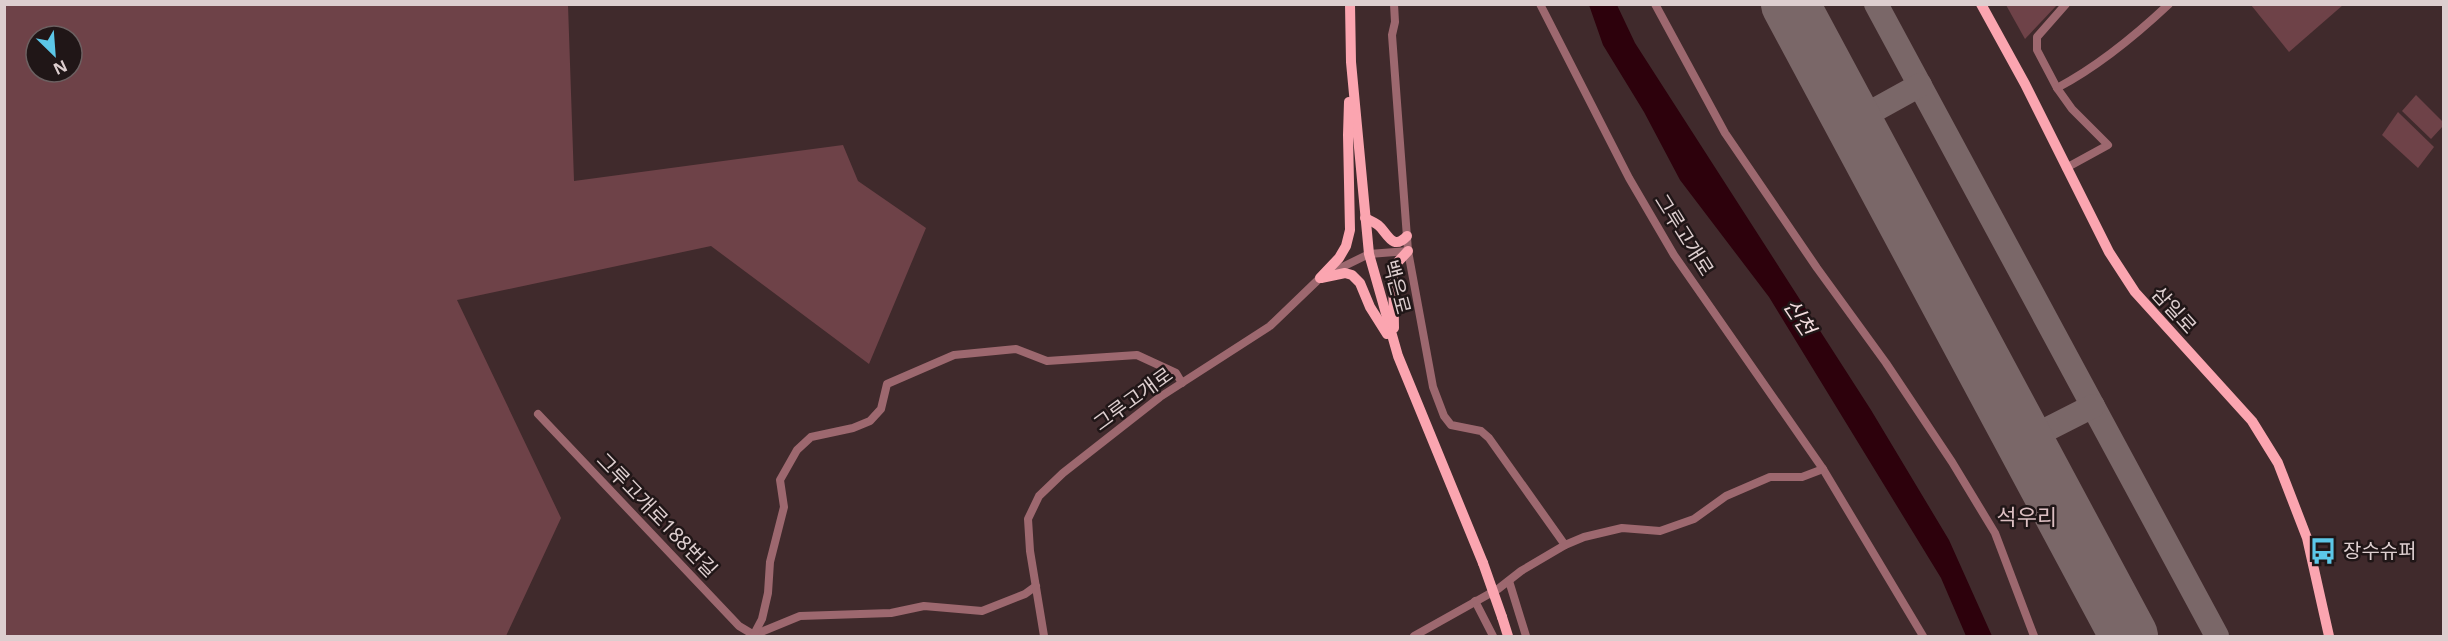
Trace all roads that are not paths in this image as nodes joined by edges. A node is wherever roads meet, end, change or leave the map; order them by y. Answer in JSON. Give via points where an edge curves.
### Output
{"nodes":[{"id":1,"x":1350,"y":4,"type":"edge"},
{"id":2,"x":1394,"y":4,"type":"edge"},
{"id":3,"x":1540,"y":4,"type":"edge"},
{"id":4,"x":1655,"y":4,"type":"edge"},
{"id":5,"x":1981,"y":4,"type":"edge"},
{"id":6,"x":2066,"y":4,"type":"edge"},
{"id":7,"x":2169,"y":4,"type":"edge"},
{"id":8,"x":1351,"y":62,"type":"junction"},
{"id":9,"x":2057,"y":88,"type":"junction"},
{"id":10,"x":2066,"y":168,"type":"junction"},
{"id":11,"x":1365,"y":218,"type":"junction"},
{"id":12,"x":1407,"y":236,"type":"junction"},
{"id":13,"x":1408,"y":251,"type":"junction"},
{"id":14,"x":1369,"y":254,"type":"junction"},
{"id":15,"x":1320,"y":278,"type":"junction"},
{"id":16,"x":1394,"y":346,"type":"junction"},
{"id":17,"x":1182,"y":383,"type":"junction"},
{"id":18,"x":538,"y":414,"type":"dead end"},
{"id":19,"x":1823,"y":470,"type":"junction"},
{"id":20,"x":1565,"y":545,"type":"junction"},
{"id":21,"x":1509,"y":581,"type":"junction"},
{"id":22,"x":1036,"y":586,"type":"junction"},
{"id":23,"x":1475,"y":601,"type":"junction"},
{"id":24,"x":754,"y":636,"type":"edge"},
{"id":25,"x":1044,"y":636,"type":"edge"},
{"id":26,"x":1414,"y":636,"type":"edge"},
{"id":27,"x":1493,"y":636,"type":"edge"},
{"id":28,"x":1508,"y":636,"type":"edge"},
{"id":29,"x":1526,"y":636,"type":"edge"},
{"id":30,"x":1923,"y":636,"type":"edge"},
{"id":31,"x":2034,"y":636,"type":"edge"},
{"id":32,"x":2329,"y":636,"type":"edge"}],
"edges":[{"from":1,"to":8,"type":"main road","name":"백은로"},
{"from":2,"to":12,"type":"street","via":[[1392,34]]},
{"from":3,"to":19,"type":"street","name":"그루고개로","via":[[1629,178],[1674,255]]},
{"from":4,"to":31,"type":"street","via":[[1725,133],[1886,363],[1995,533]]},
{"from":5,"to":10,"type":"main road","name":"삼일로"},
{"from":6,"to":9,"type":"street","via":[[2037,37],[2037,50]]},
{"from":7,"to":9,"type":"street","via":[[2125,41]]},
{"from":8,"to":11,"type":"main road","name":"백은로"},
{"from":8,"to":15,"type":"main road","via":[[1350,230],[1339,258]]},
{"from":9,"to":10,"type":"street","via":[[2108,145]]},
{"from":10,"to":32,"type":"main road","name":"삼일로","via":[[2109,252],[2135,292],[2252,421],[2278,463],[2307,538]]},
{"from":11,"to":12,"type":"main road","via":[[1396,242]]},
{"from":11,"to":14,"type":"main road","name":"백은로"},
{"from":12,"to":13,"type":"street"},
{"from":13,"to":14,"type":"street"},
{"from":13,"to":16,"type":"main road","via":[[1391,275]]},
{"from":13,"to":20,"type":"street","via":[[1433,387],[1444,416],[1451,425],[1481,431],[1489,438]]},
{"from":14,"to":15,"type":"street","name":"그루고개로"},
{"from":14,"to":16,"type":"main road","name":"백은로"},
{"from":15,"to":16,"type":"main road","via":[[1352,275]]},
{"from":15,"to":17,"type":"street","name":"그루고개로","via":[[1270,326]]},
{"from":16,"to":28,"type":"main road","name":"백은로","bridge":true,"via":[[1483,563]]},
{"from":17,"to":22,"type":"street","name":"그루고개로","via":[[1063,473],[1039,496],[1028,519]]},
{"from":17,"to":24,"type":"street","via":[[1176,374],[1137,355],[1047,362],[1016,349],[974,351],[945,358],[887,384],[881,409],[870,421],[811,437],[797,450],[780,480],[784,507],[770,562],[762,619]]},
{"from":18,"to":24,"type":"street","name":"그루고개로188번길","via":[[739,626]]},
{"from":19,"to":20,"type":"street","via":[[1802,477],[1770,477],[1726,496],[1694,519],[1660,531],[1622,528]]},
{"from":19,"to":30,"type":"street","name":"그루고개로"},
{"from":20,"to":21,"type":"street"},
{"from":21,"to":23,"type":"street"},
{"from":21,"to":29,"type":"street"},
{"from":22,"to":24,"type":"street","via":[[982,610],[924,606],[891,614],[800,616]]},
{"from":22,"to":25,"type":"street","name":"그루고개로"},
{"from":23,"to":26,"type":"street"},
{"from":23,"to":27,"type":"street"}]}
